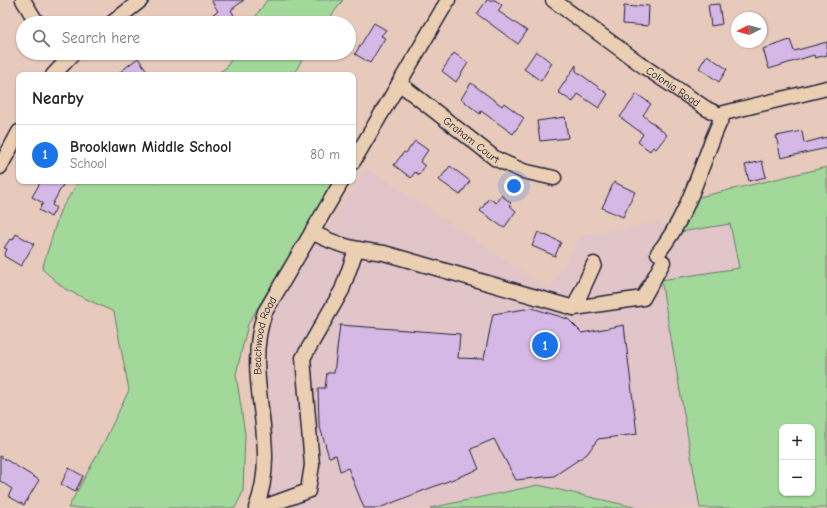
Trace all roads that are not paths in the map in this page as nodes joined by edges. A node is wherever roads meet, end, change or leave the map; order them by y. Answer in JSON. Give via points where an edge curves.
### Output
{"nodes":[{"id":1,"x":23,"y":0,"type":"edge"},
{"id":2,"x":141,"y":0,"type":"edge"},
{"id":3,"x":448,"y":0,"type":"edge"},
{"id":4,"x":553,"y":0,"type":"edge"},
{"id":5,"x":33,"y":16,"type":"edge"},
{"id":6,"x":121,"y":16,"type":"edge"},
{"id":7,"x":62,"y":60,"type":"edge"},
{"id":8,"x":55,"y":72,"type":"edge"},
{"id":9,"x":399,"y":83,"type":"junction"},
{"id":10,"x":827,"y":88,"type":"edge"},
{"id":11,"x":722,"y":116,"type":"junction"},
{"id":12,"x":16,"y":138,"type":"edge"},
{"id":13,"x":356,"y":157,"type":"edge"},
{"id":14,"x":0,"y":167,"type":"edge"},
{"id":15,"x":554,"y":178,"type":"dead end"},
{"id":16,"x":340,"y":184,"type":"edge"},
{"id":17,"x":312,"y":232,"type":"junction"},
{"id":18,"x":356,"y":250,"type":"junction"},
{"id":19,"x":594,"y":264,"type":"dead end"},
{"id":20,"x":574,"y":308,"type":"junction"},
{"id":21,"x":256,"y":508,"type":"edge"},
{"id":22,"x":261,"y":508,"type":"edge"}],
"edges":[{"from":1,"to":5,"type":"street"},
{"from":2,"to":6,"type":"street"},
{"from":3,"to":9,"type":"street"},
{"from":4,"to":11,"type":"street","name":"Colonia Road","via":[[646,68],[707,109]]},
{"from":7,"to":8,"type":"street"},
{"from":9,"to":13,"type":"street"},
{"from":9,"to":15,"type":"street","name":"Graham Court","via":[[496,159],[523,171]]},
{"from":10,"to":11,"type":"street","via":[[724,113]]},
{"from":11,"to":20,"type":"street","via":[[689,200],[660,257],[643,298]]},
{"from":12,"to":14,"type":"street"},
{"from":16,"to":17,"type":"street","name":"Beachwood Road"},
{"from":17,"to":18,"type":"street","via":[[335,244]]},
{"from":17,"to":21,"type":"street","name":"Beachwood Road","via":[[265,312],[259,330],[256,376],[266,465],[263,487]]},
{"from":18,"to":20,"type":"street","via":[[384,253]]},
{"from":18,"to":22,"type":"street","via":[[342,290],[304,358],[312,465],[308,491]]},
{"from":19,"to":20,"type":"street"}]}
